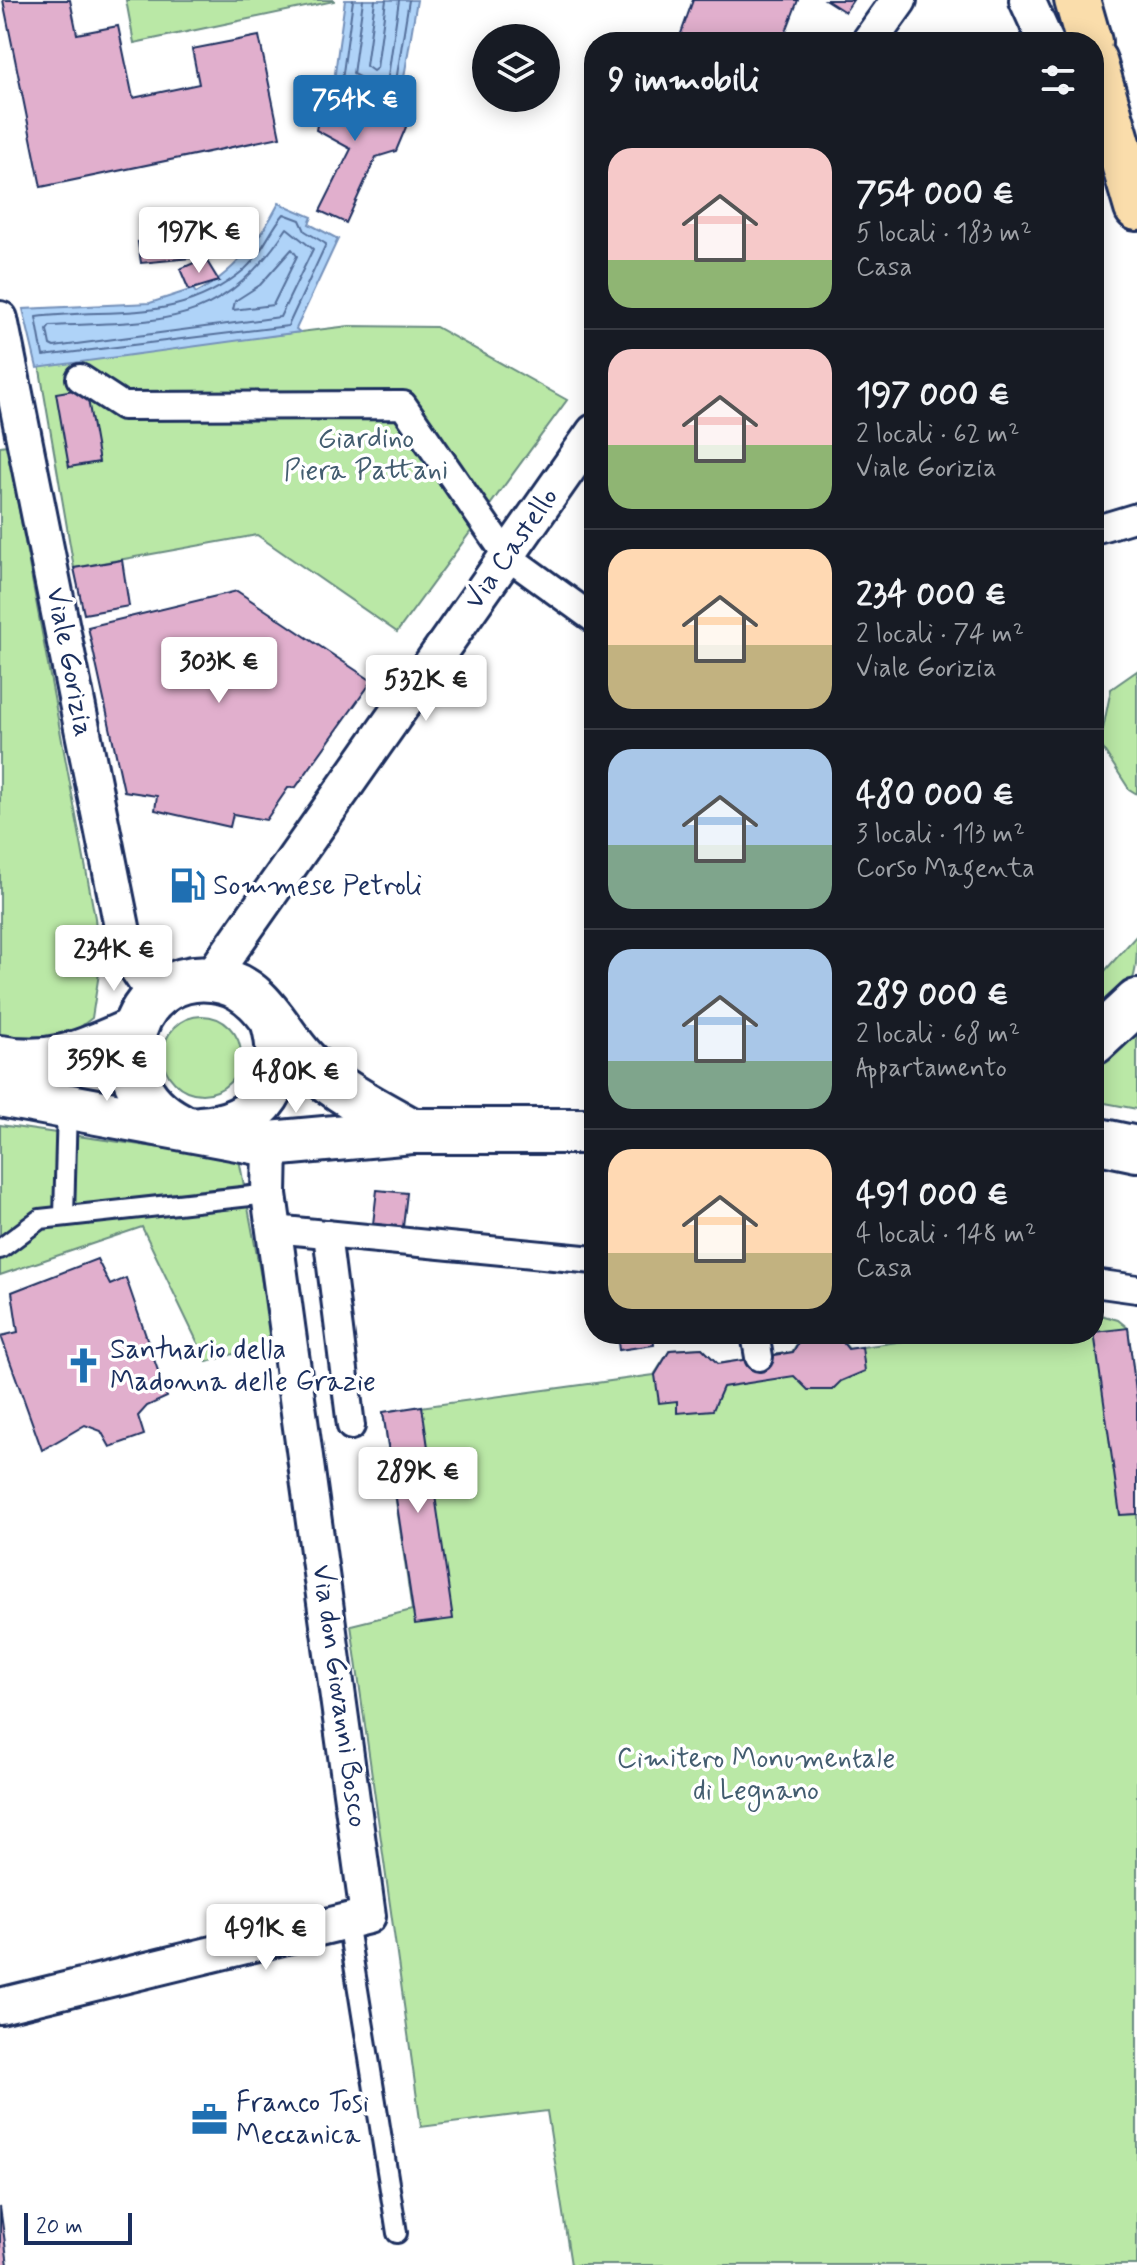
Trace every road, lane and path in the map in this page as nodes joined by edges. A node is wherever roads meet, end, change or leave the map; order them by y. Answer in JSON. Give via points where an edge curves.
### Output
{"nodes":[{"id":1,"x":899,"y":0,"type":"edge"},
{"id":2,"x":1027,"y":0,"type":"edge"},
{"id":3,"x":1077,"y":0,"type":"edge"},
{"id":4,"x":876,"y":32,"type":"edge"},
{"id":5,"x":1041,"y":32,"type":"edge"},
{"id":6,"x":1086,"y":32,"type":"edge"},
{"id":7,"x":1104,"y":97,"type":"edge"},
{"id":8,"x":1104,"y":128,"type":"edge"},
{"id":9,"x":1120,"y":154,"type":"junction"},
{"id":10,"x":1137,"y":208,"type":"edge"},
{"id":11,"x":0,"y":319,"type":"edge"},
{"id":12,"x":80,"y":378,"type":"dead end"},
{"id":13,"x":584,"y":446,"type":"edge"},
{"id":14,"x":1137,"y":517,"type":"edge"},
{"id":15,"x":1104,"y":527,"type":"edge"},
{"id":16,"x":507,"y":556,"type":"junction"},
{"id":17,"x":584,"y":612,"type":"edge"},
{"id":18,"x":210,"y":979,"type":"junction"},
{"id":19,"x":1137,"y":1002,"type":"edge"},
{"id":20,"x":145,"y":1014,"type":"junction"},
{"id":21,"x":273,"y":1020,"type":"junction"},
{"id":22,"x":1104,"y":1033,"type":"edge"},
{"id":23,"x":0,"y":1058,"type":"edge"},
{"id":24,"x":0,"y":1094,"type":"edge"},
{"id":25,"x":67,"y":1105,"type":"junction"},
{"id":26,"x":191,"y":1128,"type":"junction"},
{"id":27,"x":412,"y":1131,"type":"junction"},
{"id":28,"x":584,"y":1131,"type":"edge"},
{"id":29,"x":1104,"y":1139,"type":"edge"},
{"id":30,"x":1104,"y":1141,"type":"edge"},
{"id":31,"x":1137,"y":1141,"type":"edge"},
{"id":32,"x":270,"y":1144,"type":"junction"},
{"id":33,"x":1137,"y":1149,"type":"edge"},
{"id":34,"x":269,"y":1194,"type":"junction"},
{"id":35,"x":64,"y":1216,"type":"junction"},
{"id":36,"x":274,"y":1229,"type":"junction"},
{"id":37,"x":327,"y":1234,"type":"junction"},
{"id":38,"x":2,"y":1244,"type":"edge"},
{"id":39,"x":584,"y":1259,"type":"edge"},
{"id":40,"x":1104,"y":1284,"type":"edge"},
{"id":41,"x":1137,"y":1289,"type":"edge"},
{"id":42,"x":351,"y":1426,"type":"dead end"},
{"id":43,"x":358,"y":1918,"type":"junction"},
{"id":44,"x":0,"y":2006,"type":"edge"},
{"id":45,"x":397,"y":2233,"type":"dead end"}],
"edges":[{"from":1,"to":4,"type":"street"},
{"from":2,"to":5,"type":"street"},
{"from":3,"to":6,"type":"main road"},
{"from":7,"to":9,"type":"main road"},
{"from":8,"to":9,"type":"street"},
{"from":9,"to":10,"type":"main road"},
{"from":11,"to":20,"type":"street","name":"Viale Gorizia","via":[[124,937]]},
{"from":12,"to":16,"type":"street","via":[[123,406],[403,405]]},
{"from":13,"to":16,"type":"street","name":"Via Castello"},
{"from":14,"to":15,"type":"street"},
{"from":16,"to":17,"type":"street"},
{"from":16,"to":18,"type":"street","name":"Via Castello"},
{"from":18,"to":20,"type":"street","via":[[171,986]]},
{"from":18,"to":21,"type":"street","via":[[247,991]]},
{"from":19,"to":22,"type":"street"},
{"from":20,"to":23,"type":"street","via":[[56,1061]]},
{"from":20,"to":26,"type":"street","via":[[131,1069],[138,1088],[148,1104]]},
{"from":21,"to":26,"type":"street","via":[[280,1059],[268,1096],[239,1121]]},
{"from":21,"to":27,"type":"street","via":[[306,1062],[340,1091]]},
{"from":24,"to":25,"type":"street"},
{"from":25,"to":26,"type":"street"},
{"from":25,"to":35,"type":"lane"},
{"from":26,"to":32,"type":"street"},
{"from":27,"to":28,"type":"street"},
{"from":27,"to":32,"type":"street"},
{"from":29,"to":31,"type":"street"},
{"from":30,"to":33,"type":"street"},
{"from":32,"to":34,"type":"street","name":"Via don Giovanni Bosco"},
{"from":34,"to":35,"type":"lane"},
{"from":34,"to":36,"type":"street","name":"Via don Giovanni Bosco"},
{"from":35,"to":38,"type":"lane","via":[[40,1219]]},
{"from":36,"to":37,"type":"street"},
{"from":36,"to":43,"type":"street","name":"Via don Giovanni Bosco"},
{"from":37,"to":39,"type":"street"},
{"from":37,"to":42,"type":"street"},
{"from":40,"to":41,"type":"street"},
{"from":43,"to":44,"type":"street"},
{"from":43,"to":45,"type":"lane"}]}
